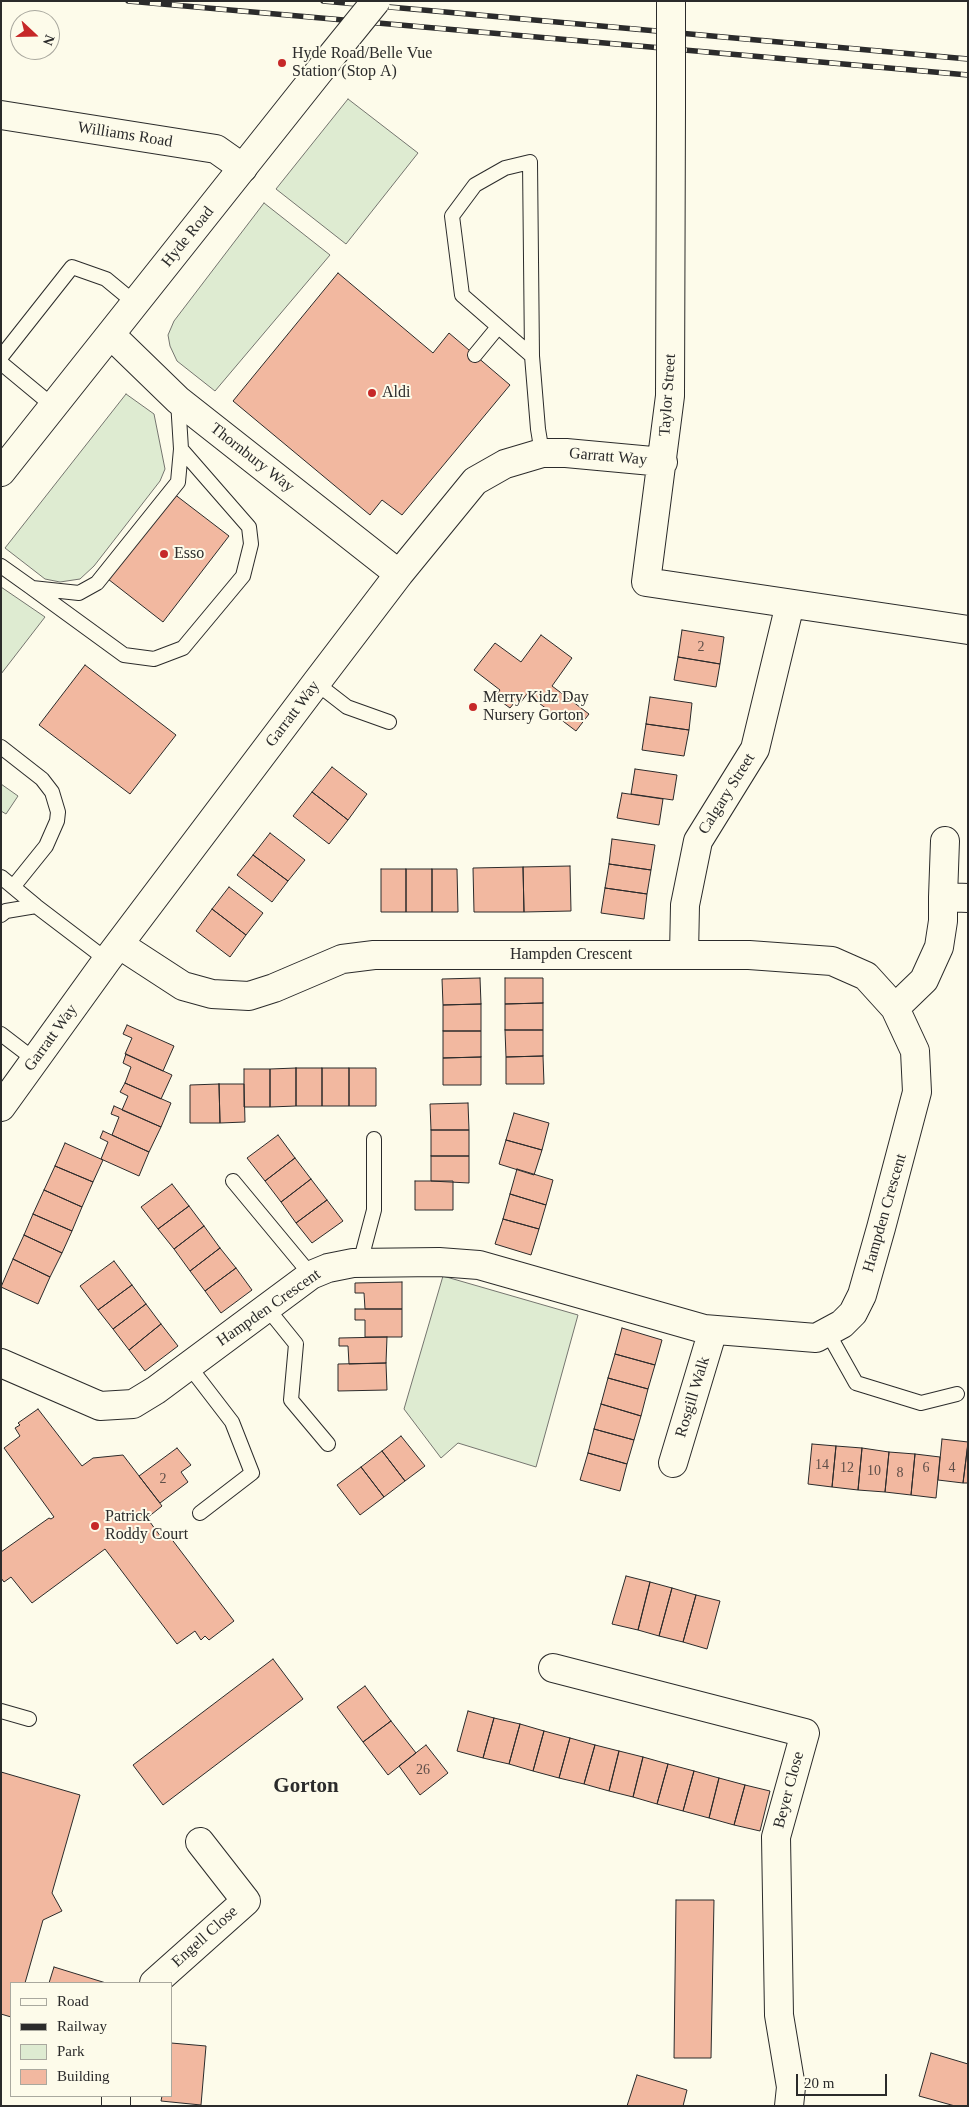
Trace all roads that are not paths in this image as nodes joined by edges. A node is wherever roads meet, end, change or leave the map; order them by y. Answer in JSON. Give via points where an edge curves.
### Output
{"nodes":[{"id":1,"x":376,"y":1,"type":"edge"},
{"id":2,"x":671,"y":1,"type":"edge"},
{"id":3,"x":1,"y":115,"type":"edge"},
{"id":4,"x":243,"y":168,"type":"junction"},
{"id":5,"x":134,"y":304,"type":"junction"},
{"id":6,"x":498,"y":326,"type":"junction"},
{"id":7,"x":111,"y":335,"type":"junction"},
{"id":8,"x":474,"y":354,"type":"dead end"},
{"id":9,"x":532,"y":356,"type":"junction"},
{"id":10,"x":1,"y":357,"type":"edge"},
{"id":11,"x":1,"y":363,"type":"edge"},
{"id":12,"x":178,"y":400,"type":"junction"},
{"id":13,"x":53,"y":406,"type":"junction"},
{"id":14,"x":181,"y":449,"type":"junction"},
{"id":15,"x":542,"y":453,"type":"junction"},
{"id":16,"x":663,"y":462,"type":"junction"},
{"id":17,"x":1,"y":472,"type":"edge"},
{"id":18,"x":1,"y":566,"type":"edge"},
{"id":19,"x":399,"y":574,"type":"junction"},
{"id":20,"x":32,"y":588,"type":"junction"},
{"id":21,"x":790,"y":604,"type":"junction"},
{"id":22,"x":968,"y":630,"type":"edge"},
{"id":23,"x":316,"y":683,"type":"junction"},
{"id":24,"x":389,"y":722,"type":"dead end"},
{"id":25,"x":1,"y":747,"type":"edge"},
{"id":26,"x":945,"y":841,"type":"dead end"},
{"id":27,"x":1,"y":877,"type":"edge"},
{"id":28,"x":13,"y":887,"type":"junction"},
{"id":29,"x":956,"y":898,"type":"edge"},
{"id":30,"x":36,"y":906,"type":"junction"},
{"id":31,"x":1,"y":915,"type":"edge"},
{"id":32,"x":114,"y":952,"type":"junction"},
{"id":33,"x":684,"y":955,"type":"junction"},
{"id":34,"x":895,"y":1008,"type":"junction"},
{"id":35,"x":1,"y":1034,"type":"edge"},
{"id":36,"x":35,"y":1060,"type":"junction"},
{"id":37,"x":1,"y":1108,"type":"edge"},
{"id":38,"x":374,"y":1139,"type":"dead end"},
{"id":39,"x":233,"y":1181,"type":"dead end"},
{"id":40,"x":360,"y":1263,"type":"junction"},
{"id":41,"x":312,"y":1276,"type":"junction"},
{"id":42,"x":267,"y":1308,"type":"junction"},
{"id":43,"x":714,"y":1330,"type":"junction"},
{"id":44,"x":828,"y":1333,"type":"junction"},
{"id":45,"x":1,"y":1363,"type":"edge"},
{"id":46,"x":189,"y":1366,"type":"junction"},
{"id":47,"x":957,"y":1394,"type":"dead end"},
{"id":48,"x":328,"y":1444,"type":"dead end"},
{"id":49,"x":673,"y":1463,"type":"dead end"},
{"id":50,"x":200,"y":1513,"type":"dead end"},
{"id":51,"x":553,"y":1668,"type":"dead end"},
{"id":52,"x":1,"y":1711,"type":"edge"},
{"id":53,"x":29,"y":1719,"type":"dead end"},
{"id":54,"x":200,"y":1842,"type":"dead end"},
{"id":55,"x":155,"y":1982,"type":"edge"},
{"id":56,"x":789,"y":2106,"type":"edge"}],
"edges":[{"from":1,"to":4,"type":"main road","name":"Hyde Road","bridge":true},
{"from":2,"to":16,"type":"main road","name":"Taylor Street","bridge":true,"via":[[670,396]]},
{"from":3,"to":4,"type":"main road","name":"Williams Road","via":[[216,149]]},
{"from":4,"to":5,"type":"main road","name":"Hyde Road"},
{"from":5,"to":7,"type":"main road","name":"Hyde Road"},
{"from":5,"to":10,"type":"lane","via":[[106,279],[72,267]]},
{"from":6,"to":8,"type":"lane"},
{"from":6,"to":9,"type":"lane"},
{"from":6,"to":9,"type":"lane","via":[[462,295],[452,216],[475,185],[505,168],[530,162]]},
{"from":7,"to":12,"type":"main road","name":"Thornbury Way"},
{"from":7,"to":13,"type":"main road","name":"Hyde Road"},
{"from":9,"to":15,"type":"lane"},
{"from":11,"to":13,"type":"lane"},
{"from":12,"to":14,"type":"lane"},
{"from":12,"to":19,"type":"main road","name":"Thornbury Way"},
{"from":13,"to":17,"type":"main road","name":"Hyde Road"},
{"from":14,"to":20,"type":"lane","via":[[178,482],[96,583],[79,593]]},
{"from":14,"to":20,"type":"lane","via":[[249,527],[251,544],[243,576],[184,648],[154,659],[124,655]]},
{"from":15,"to":16,"type":"main road","name":"Garratt Way"},
{"from":15,"to":19,"type":"main road","name":"Garratt Way","via":[[505,464],[475,480]]},
{"from":16,"to":21,"type":"main road","name":"Taylor Street","via":[[646,582]]},
{"from":18,"to":20,"type":"lane"},
{"from":19,"to":23,"type":"main road","name":"Garratt Way"},
{"from":21,"to":22,"type":"main road","name":"Taylor Street"},
{"from":21,"to":33,"type":"main road","name":"Calgary Street","via":[[755,750],[698,841],[685,905]]},
{"from":23,"to":24,"type":"lane","via":[[347,707]]},
{"from":23,"to":32,"type":"main road","name":"Garratt Way"},
{"from":25,"to":28,"type":"lane","via":[[42,779],[52,792],[58,812],[46,846]]},
{"from":26,"to":29,"type":"main road"},
{"from":27,"to":28,"type":"lane"},
{"from":28,"to":30,"type":"lane"},
{"from":29,"to":34,"type":"main road","via":[[944,921],[939,947],[924,980]]},
{"from":30,"to":31,"type":"lane","via":[[6,910]]},
{"from":30,"to":32,"type":"lane"},
{"from":32,"to":33,"type":"main road","name":"Hampden Crescent","via":[[183,986],[212,994],[249,996],[342,958],[374,955]]},
{"from":32,"to":36,"type":"main road","name":"Garratt Way"},
{"from":33,"to":34,"type":"main road","name":"Hampden Crescent","via":[[749,955],[832,961],[866,976]]},
{"from":34,"to":44,"type":"main road","name":"Hampden Crescent","via":[[915,1051],[917,1092],[862,1295],[853,1313]]},
{"from":35,"to":36,"type":"lane"},
{"from":36,"to":37,"type":"main road","name":"Garratt Way"},
{"from":38,"to":40,"type":"lane","via":[[374,1210]]},
{"from":39,"to":41,"type":"lane"},
{"from":40,"to":41,"type":"main road","name":"Hampden Crescent","via":[[340,1264]]},
{"from":40,"to":43,"type":"main road","name":"Hampden Crescent","via":[[479,1265]]},
{"from":41,"to":42,"type":"main road","name":"Hampden Crescent"},
{"from":42,"to":46,"type":"main road","name":"Hampden Crescent"},
{"from":42,"to":48,"type":"lane","via":[[296,1344],[291,1400]]},
{"from":43,"to":44,"type":"main road","name":"Hampden Crescent","via":[[816,1338]]},
{"from":43,"to":49,"type":"main road","name":"Rosgill Walk"},
{"from":44,"to":47,"type":"lane","via":[[856,1383],[921,1403]]},
{"from":45,"to":46,"type":"main road","name":"Hampden Crescent","via":[[100,1406],[133,1404]]},
{"from":46,"to":50,"type":"lane","via":[[232,1422],[252,1473]]},
{"from":51,"to":56,"type":"main road","name":"Beyer Close","via":[[805,1734],[776,1837],[779,2015],[791,2087]]},
{"from":52,"to":53,"type":"lane"},
{"from":54,"to":55,"type":"main road","name":"Engell Close","via":[[246,1901]]}]}
